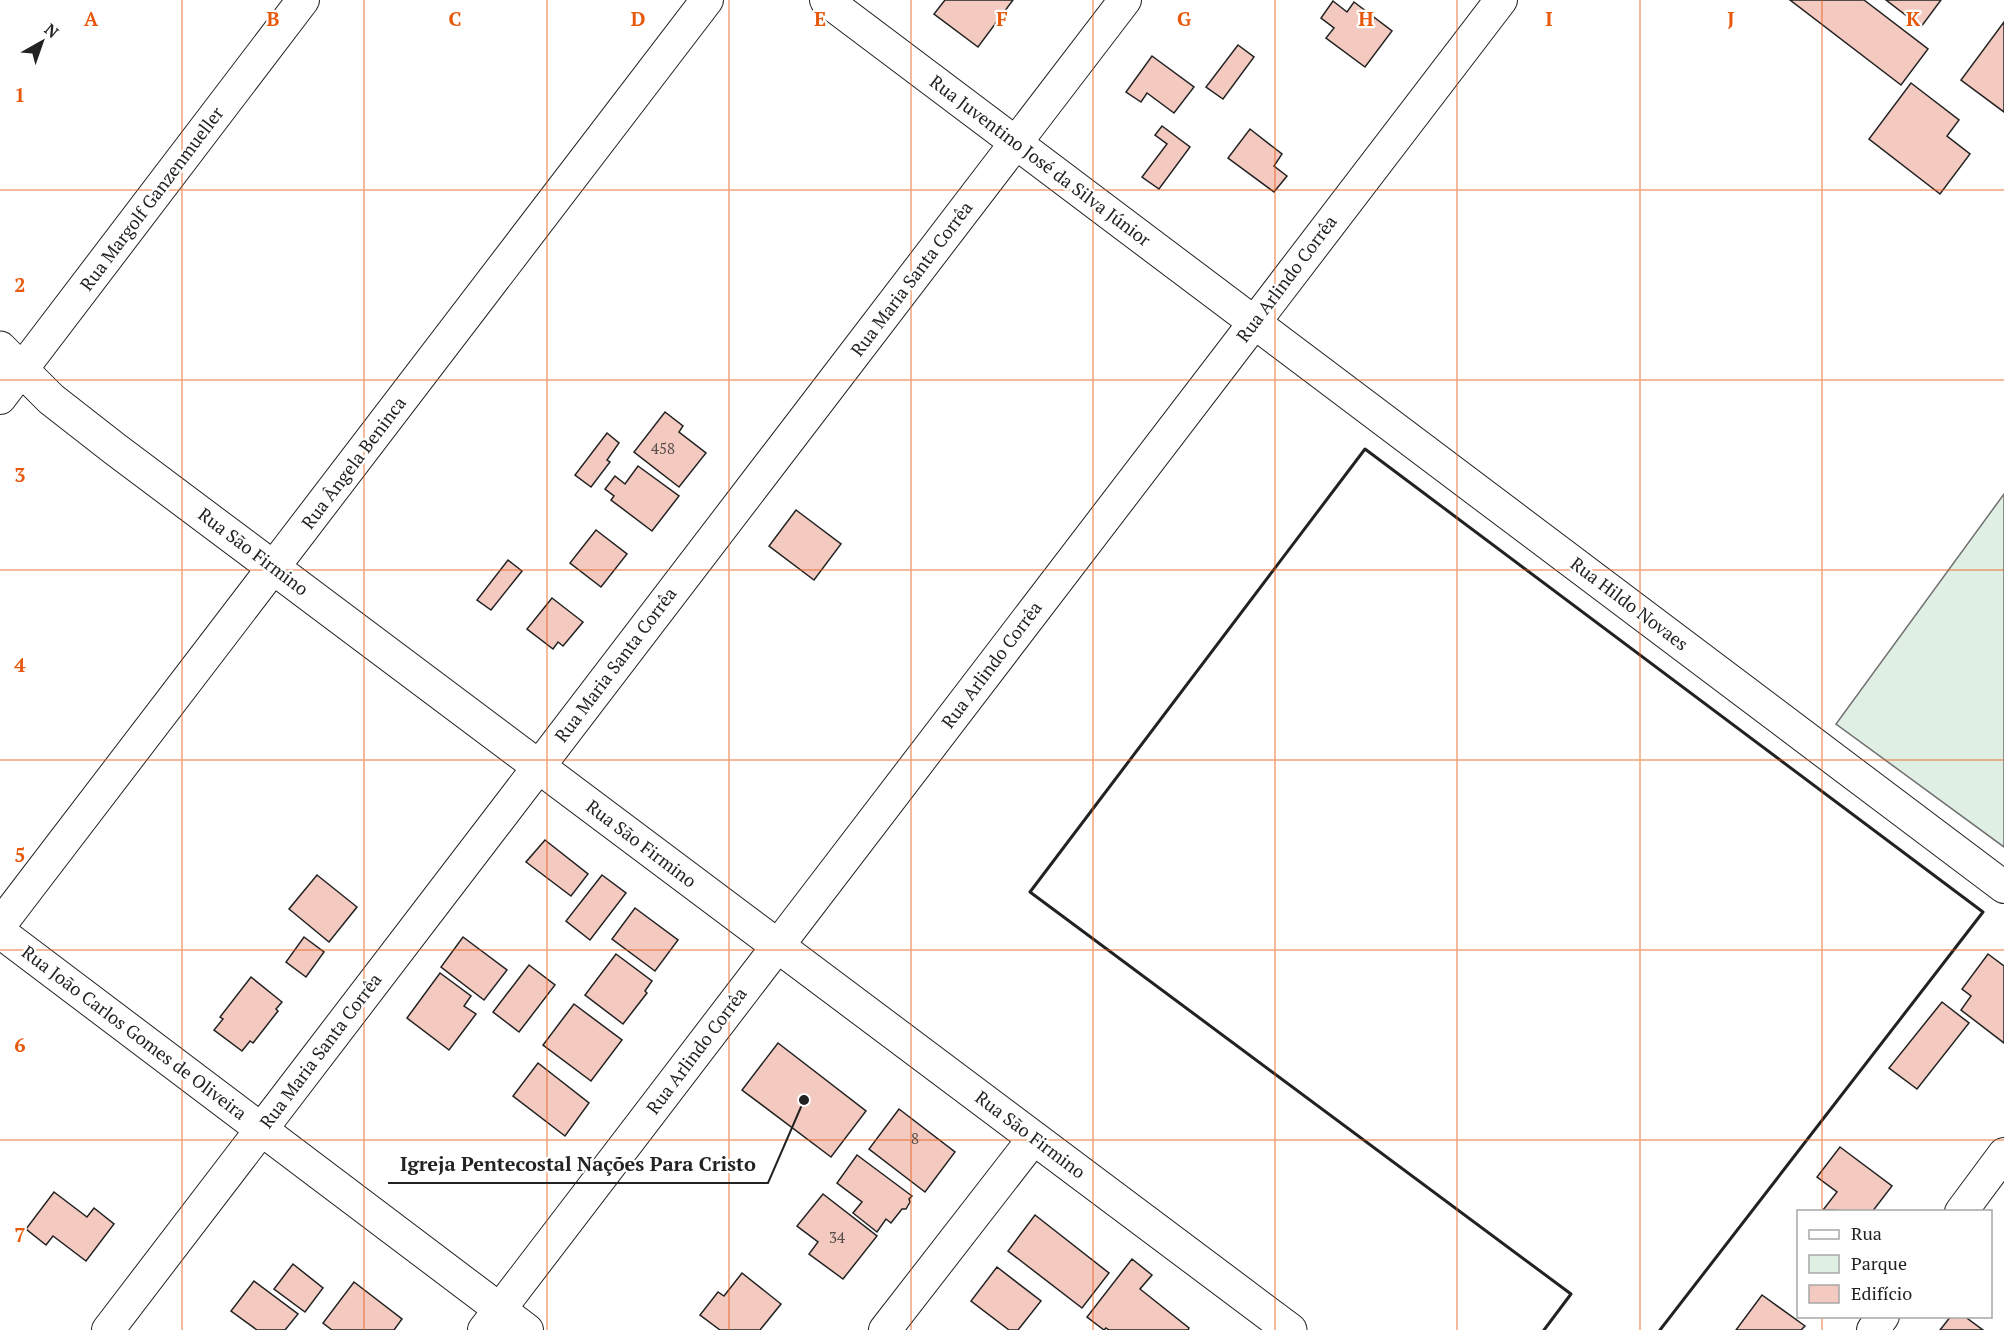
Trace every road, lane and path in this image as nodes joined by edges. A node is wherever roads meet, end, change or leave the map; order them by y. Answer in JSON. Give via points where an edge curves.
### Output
{"nodes":[{"id":1,"x":303,"y":0,"type":"edge"},
{"id":2,"x":706,"y":0,"type":"edge"},
{"id":3,"x":826,"y":0,"type":"edge"},
{"id":4,"x":1125,"y":0,"type":"edge"},
{"id":5,"x":1501,"y":0,"type":"edge"},
{"id":6,"x":1016,"y":143,"type":"junction"},
{"id":7,"x":1254,"y":322,"type":"junction"},
{"id":8,"x":11,"y":359,"type":"edge"},
{"id":9,"x":0,"y":398,"type":"edge"},
{"id":10,"x":273,"y":568,"type":"junction"},
{"id":11,"x":538,"y":766,"type":"junction"},
{"id":12,"x":2004,"y":887,"type":"edge"},
{"id":13,"x":0,"y":925,"type":"edge"},
{"id":14,"x":0,"y":932,"type":"edge"},
{"id":15,"x":777,"y":945,"type":"junction"},
{"id":16,"x":261,"y":1129,"type":"junction"},
{"id":17,"x":1034,"y":1138,"type":"junction"},
{"id":18,"x":2004,"y":1154,"type":"edge"},
{"id":19,"x":1962,"y":1210,"type":"edge"},
{"id":20,"x":1882,"y":1318,"type":"edge"},
{"id":21,"x":492,"y":1320,"type":"edge"},
{"id":22,"x":1284,"y":1328,"type":"edge"},
{"id":23,"x":108,"y":1330,"type":"edge"},
{"id":24,"x":527,"y":1330,"type":"edge"},
{"id":25,"x":885,"y":1330,"type":"edge"},
{"id":26,"x":1873,"y":1330,"type":"edge"}],
"edges":[{"from":1,"to":8,"type":"street","name":"Rua Margolf Ganzenmueller"},
{"from":2,"to":10,"type":"street","name":"Rua Ângela Beninca"},
{"from":3,"to":6,"type":"street","name":"Rua Juventino José da Silva Júnior"},
{"from":4,"to":6,"type":"street","name":"Rua Maria Santa Corrêa"},
{"from":5,"to":7,"type":"street","name":"Rua Arlindo Corrêa"},
{"from":6,"to":7,"type":"street","name":"Rua Juventino José da Silva Júnior"},
{"from":6,"to":11,"type":"street","name":"Rua Maria Santa Corrêa"},
{"from":7,"to":12,"type":"street","name":"Rua Hildo Novaes"},
{"from":7,"to":15,"type":"street","name":"Rua Arlindo Corrêa"},
{"from":8,"to":9,"type":"street","name":"Rua Margolf Ganzenmueller"},
{"from":8,"to":10,"type":"main road","name":"Rua São Firmino","via":[[51,399]]},
{"from":10,"to":11,"type":"main road","name":"Rua São Firmino"},
{"from":10,"to":13,"type":"street","name":"Rua Ângela Beninca"},
{"from":11,"to":15,"type":"main road","name":"Rua São Firmino"},
{"from":11,"to":16,"type":"street","name":"Rua Maria Santa Corrêa"},
{"from":14,"to":16,"type":"street","name":"Rua João Carlos Gomes de Oliveira"},
{"from":15,"to":17,"type":"main road","name":"Rua São Firmino"},
{"from":15,"to":21,"type":"street","name":"Rua Arlindo Corrêa"},
{"from":16,"to":21,"type":"street","name":"Rua João Carlos Gomes de Oliveira"},
{"from":16,"to":23,"type":"street","name":"Rua Maria Santa Corrêa"},
{"from":17,"to":22,"type":"main road","name":"Rua São Firmino"},
{"from":17,"to":25,"type":"street"},
{"from":18,"to":19,"type":"street"},
{"from":20,"to":26,"type":"street"},
{"from":21,"to":24,"type":"street","name":"Rua João Carlos Gomes de Oliveira"}]}
